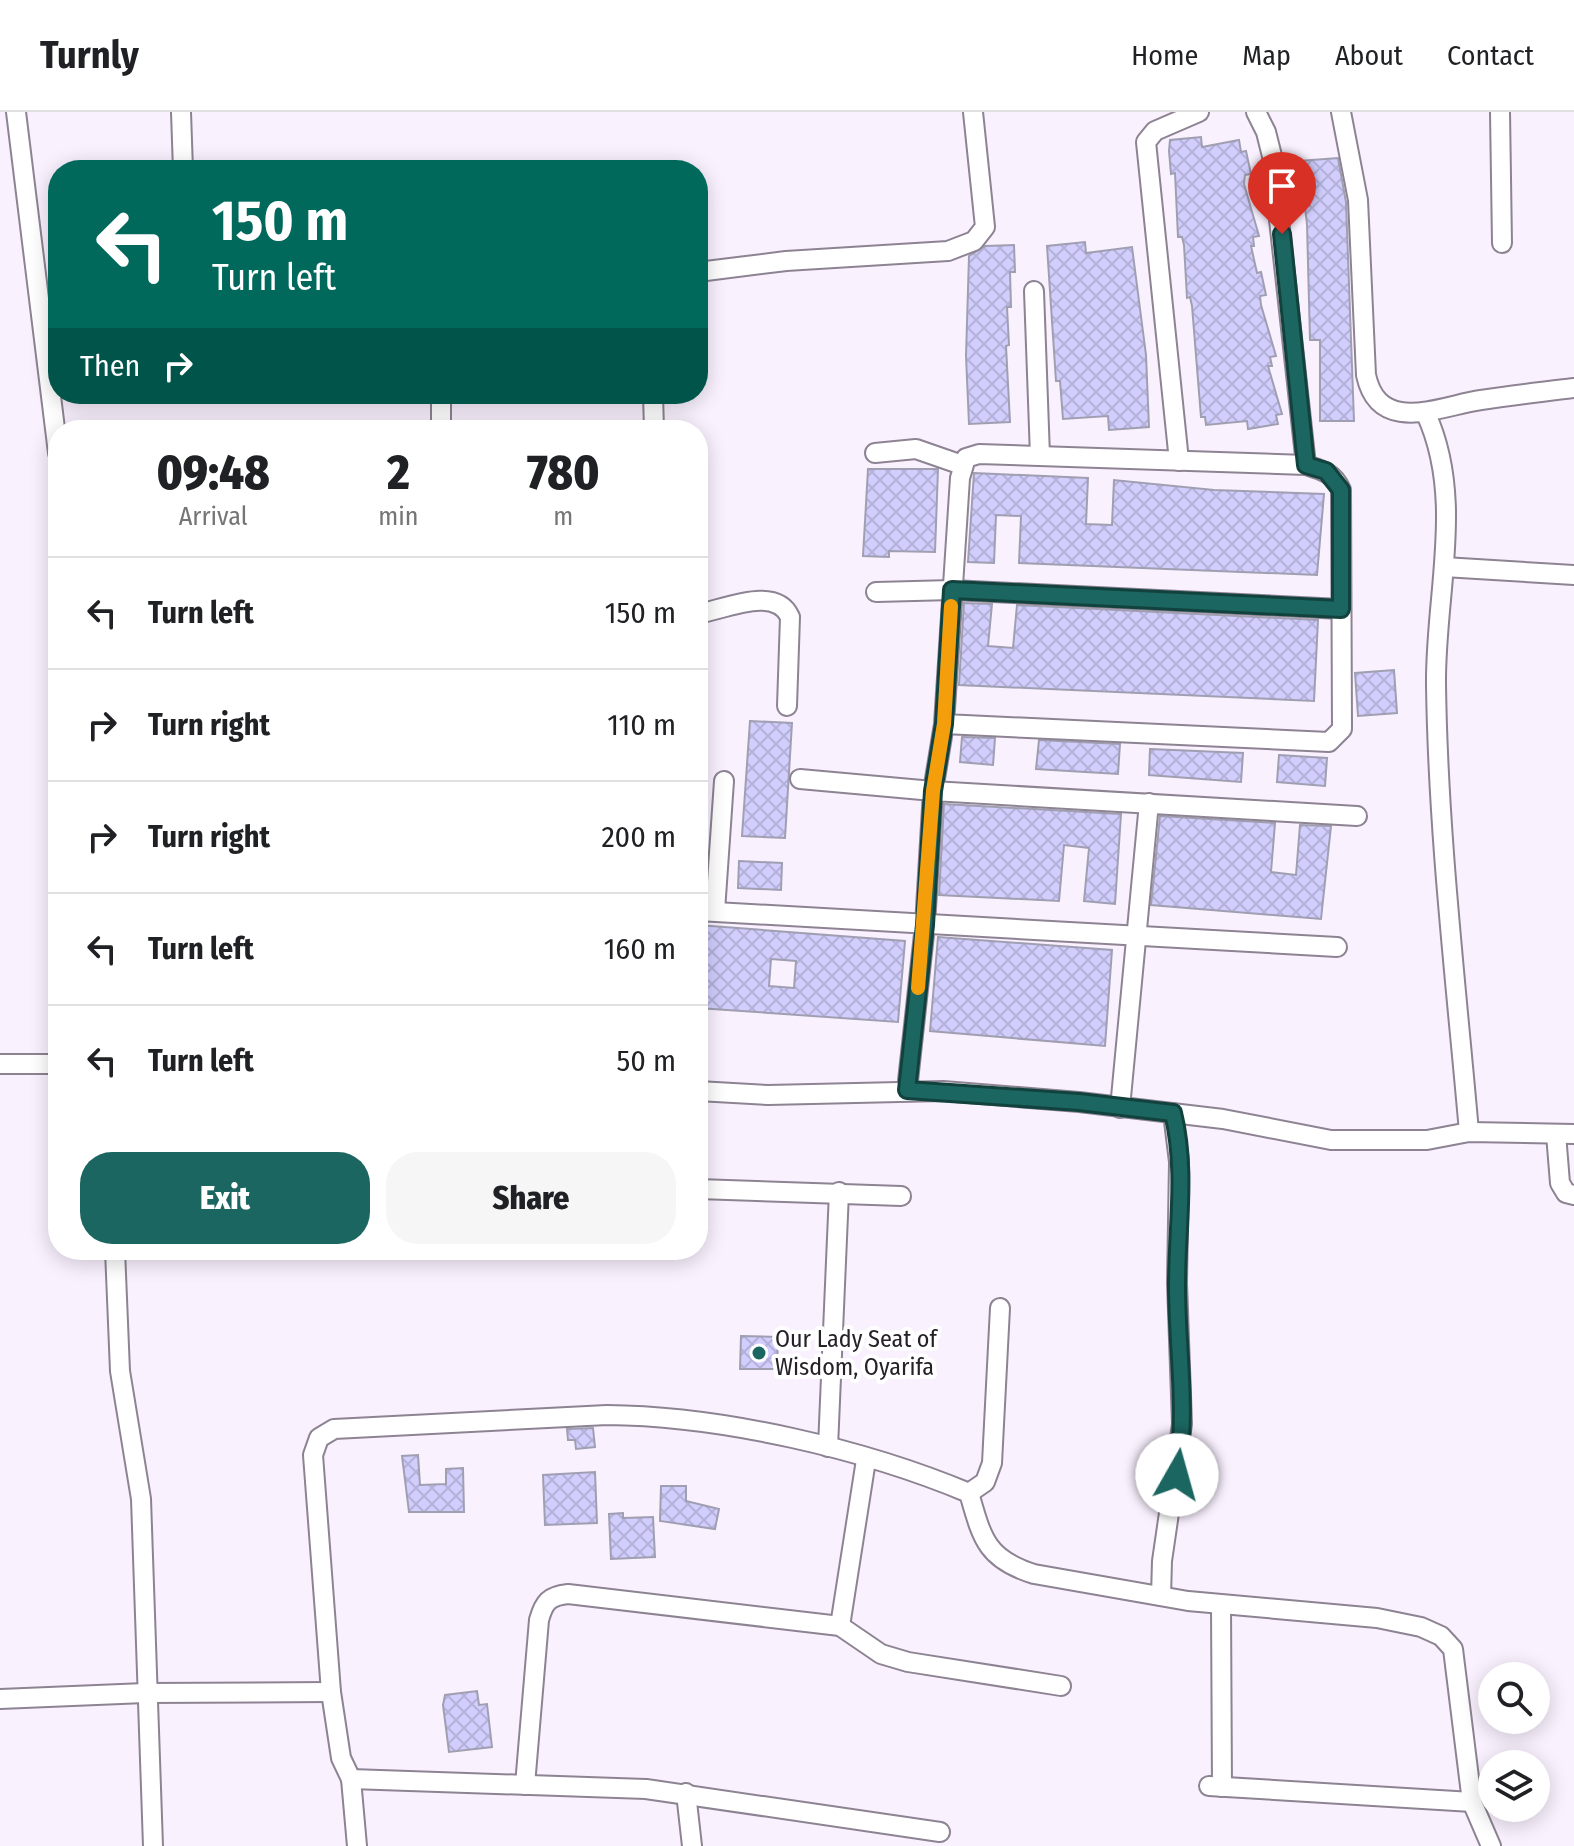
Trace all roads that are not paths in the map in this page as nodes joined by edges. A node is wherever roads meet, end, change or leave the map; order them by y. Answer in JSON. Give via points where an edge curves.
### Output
{"nodes":[{"id":1,"x":16,"y":112,"type":"edge"},
{"id":2,"x":181,"y":112,"type":"edge"},
{"id":3,"x":973,"y":112,"type":"edge"},
{"id":4,"x":1199,"y":112,"type":"edge"},
{"id":5,"x":1256,"y":112,"type":"edge"},
{"id":6,"x":1341,"y":112,"type":"edge"},
{"id":7,"x":1500,"y":112,"type":"edge"},
{"id":8,"x":183,"y":160,"type":"edge"},
{"id":9,"x":1502,"y":243,"type":"dead end"},
{"id":10,"x":708,"y":271,"type":"edge"},
{"id":11,"x":1034,"y":291,"type":"dead end"},
{"id":12,"x":48,"y":372,"type":"edge"},
{"id":13,"x":1574,"y":388,"type":"edge"},
{"id":14,"x":1426,"y":414,"type":"junction"},
{"id":15,"x":875,"y":453,"type":"dead end"},
{"id":16,"x":1040,"y":456,"type":"junction"},
{"id":17,"x":1179,"y":461,"type":"junction"},
{"id":18,"x":962,"y":465,"type":"junction"},
{"id":19,"x":1306,"y":465,"type":"junction"},
{"id":20,"x":1444,"y":567,"type":"junction"},
{"id":21,"x":1574,"y":575,"type":"edge"},
{"id":22,"x":952,"y":590,"type":"junction"},
{"id":23,"x":876,"y":592,"type":"dead end"},
{"id":24,"x":1341,"y":609,"type":"junction"},
{"id":25,"x":708,"y":612,"type":"edge"},
{"id":26,"x":787,"y":706,"type":"dead end"},
{"id":27,"x":944,"y":724,"type":"junction"},
{"id":28,"x":800,"y":779,"type":"dead end"},
{"id":29,"x":724,"y":781,"type":"dead end"},
{"id":30,"x":933,"y":791,"type":"junction"},
{"id":31,"x":1149,"y":803,"type":"junction"},
{"id":32,"x":1357,"y":816,"type":"dead end"},
{"id":33,"x":708,"y":897,"type":"edge"},
{"id":34,"x":708,"y":911,"type":"edge"},
{"id":35,"x":925,"y":925,"type":"junction"},
{"id":36,"x":1136,"y":936,"type":"junction"},
{"id":37,"x":1337,"y":947,"type":"dead end"},
{"id":38,"x":0,"y":1064,"type":"edge"},
{"id":39,"x":48,"y":1064,"type":"edge"},
{"id":40,"x":907,"y":1090,"type":"junction"},
{"id":41,"x":708,"y":1091,"type":"edge"},
{"id":42,"x":1120,"y":1108,"type":"junction"},
{"id":43,"x":1173,"y":1113,"type":"junction"},
{"id":44,"x":1469,"y":1132,"type":"junction"},
{"id":45,"x":1565,"y":1134,"type":"edge"},
{"id":46,"x":708,"y":1189,"type":"edge"},
{"id":47,"x":839,"y":1192,"type":"junction"},
{"id":48,"x":1574,"y":1195,"type":"edge"},
{"id":49,"x":901,"y":1196,"type":"dead end"},
{"id":50,"x":115,"y":1260,"type":"edge"},
{"id":51,"x":1000,"y":1308,"type":"dead end"},
{"id":52,"x":828,"y":1447,"type":"junction"},
{"id":53,"x":866,"y":1460,"type":"junction"},
{"id":54,"x":969,"y":1493,"type":"junction"},
{"id":55,"x":1161,"y":1596,"type":"junction"},
{"id":56,"x":1221,"y":1605,"type":"junction"},
{"id":57,"x":840,"y":1626,"type":"junction"},
{"id":58,"x":1061,"y":1686,"type":"dead end"},
{"id":59,"x":331,"y":1692,"type":"junction"},
{"id":60,"x":145,"y":1693,"type":"junction"},
{"id":61,"x":0,"y":1699,"type":"edge"},
{"id":62,"x":351,"y":1779,"type":"junction"},
{"id":63,"x":525,"y":1785,"type":"junction"},
{"id":64,"x":686,"y":1793,"type":"junction"},
{"id":65,"x":1472,"y":1802,"type":"junction"},
{"id":66,"x":940,"y":1832,"type":"dead end"},
{"id":67,"x":153,"y":1846,"type":"edge"},
{"id":68,"x":357,"y":1846,"type":"edge"},
{"id":69,"x":692,"y":1846,"type":"edge"},
{"id":70,"x":1491,"y":1846,"type":"edge"}],
"edges":[{"from":1,"to":12,"type":"street"},
{"from":2,"to":8,"type":"street"},
{"from":3,"to":10,"type":"street","via":[[985,227],[974,241],[948,251]]},
{"from":4,"to":17,"type":"street","via":[[1155,131],[1146,142]]},
{"from":5,"to":19,"type":"street","via":[[1272,156]]},
{"from":6,"to":14,"type":"street","via":[[1358,200],[1369,392],[1386,407]]},
{"from":7,"to":9,"type":"street"},
{"from":11,"to":16,"type":"street"},
{"from":13,"to":14,"type":"street","via":[[1476,401]]},
{"from":14,"to":20,"type":"street","via":[[1439,451],[1448,539]]},
{"from":15,"to":18,"type":"street","via":[[916,449]]},
{"from":16,"to":17,"type":"street"},
{"from":16,"to":18,"type":"street","via":[[979,454]]},
{"from":17,"to":19,"type":"street"},
{"from":18,"to":22,"type":"street"},
{"from":19,"to":24,"type":"street","via":[[1326,471],[1341,490]]},
{"from":20,"to":21,"type":"street"},
{"from":20,"to":44,"type":"street","via":[[1437,637],[1438,737]]},
{"from":22,"to":23,"type":"street"},
{"from":22,"to":24,"type":"street"},
{"from":22,"to":27,"type":"street"},
{"from":24,"to":27,"type":"street","via":[[1342,729],[1329,742]]},
{"from":25,"to":26,"type":"street","via":[[771,599],[785,606],[790,617]]},
{"from":27,"to":30,"type":"street"},
{"from":28,"to":30,"type":"street"},
{"from":29,"to":33,"type":"street"},
{"from":30,"to":31,"type":"street"},
{"from":30,"to":35,"type":"street"},
{"from":31,"to":32,"type":"street"},
{"from":31,"to":36,"type":"street"},
{"from":34,"to":35,"type":"street"},
{"from":35,"to":36,"type":"street"},
{"from":35,"to":40,"type":"street"},
{"from":36,"to":37,"type":"street"},
{"from":36,"to":42,"type":"street"},
{"from":38,"to":39,"type":"street"},
{"from":40,"to":41,"type":"street","via":[[832,1095]]},
{"from":40,"to":42,"type":"street"},
{"from":42,"to":43,"type":"street"},
{"from":43,"to":44,"type":"street","via":[[1331,1140],[1403,1141]]},
{"from":43,"to":55,"type":"street","via":[[1179,1162],[1182,1433]]},
{"from":44,"to":45,"type":"street"},
{"from":45,"to":48,"type":"street","via":[[1560,1183]]},
{"from":46,"to":47,"type":"street"},
{"from":47,"to":49,"type":"street"},
{"from":47,"to":52,"type":"street"},
{"from":50,"to":60,"type":"street","via":[[120,1371],[141,1499]]},
{"from":51,"to":54,"type":"street","via":[[992,1463],[985,1482]]},
{"from":52,"to":53,"type":"street"},
{"from":52,"to":59,"type":"street","via":[[646,1416],[334,1429],[319,1438],[313,1455]]},
{"from":53,"to":54,"type":"street"},
{"from":53,"to":57,"type":"street"},
{"from":54,"to":55,"type":"street","via":[[986,1545],[1012,1567]]},
{"from":55,"to":56,"type":"street"},
{"from":56,"to":65,"type":"street","via":[[1377,1618],[1441,1636],[1453,1649]]},
{"from":56,"to":65,"type":"street","via":[[1215,1787]]},
{"from":57,"to":58,"type":"street","via":[[881,1654],[908,1662]]},
{"from":57,"to":63,"type":"street","via":[[553,1595],[539,1620]]},
{"from":59,"to":60,"type":"street"},
{"from":59,"to":62,"type":"street","via":[[341,1758]]},
{"from":60,"to":61,"type":"street"},
{"from":60,"to":67,"type":"street"},
{"from":62,"to":63,"type":"street"},
{"from":62,"to":68,"type":"street"},
{"from":63,"to":64,"type":"street"},
{"from":64,"to":66,"type":"street"},
{"from":64,"to":69,"type":"street"},
{"from":65,"to":70,"type":"street"}]}
